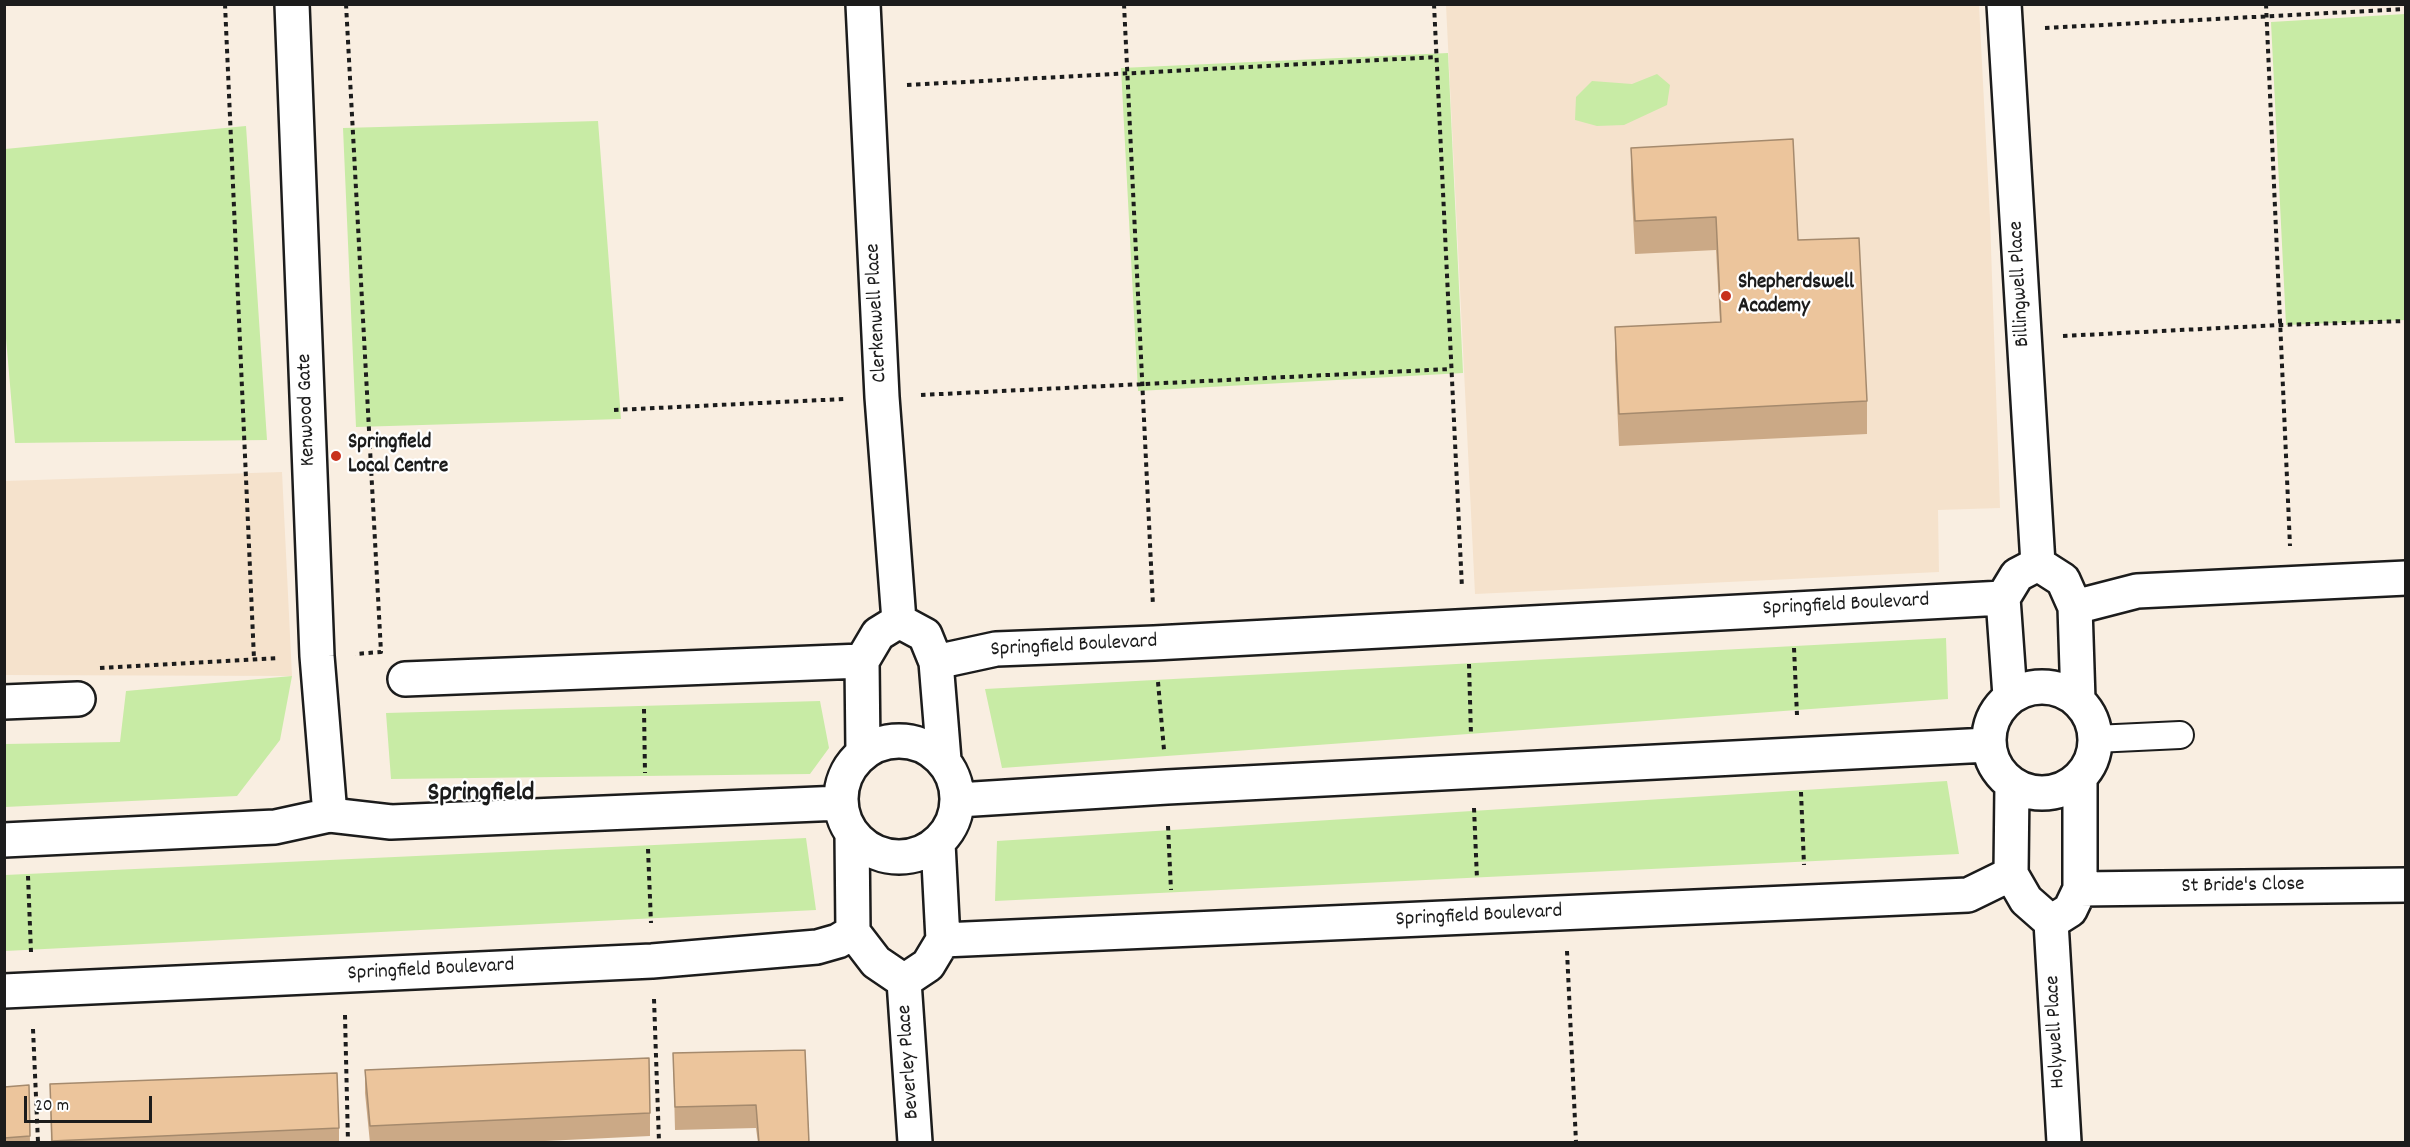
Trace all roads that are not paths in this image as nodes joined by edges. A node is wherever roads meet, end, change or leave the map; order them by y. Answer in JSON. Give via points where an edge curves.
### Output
{"nodes":[{"id":1,"x":292,"y":4,"type":"edge"},
{"id":2,"x":862,"y":4,"type":"edge"},
{"id":3,"x":2004,"y":17,"type":"edge"},
{"id":4,"x":2038,"y":564,"type":"junction"},
{"id":5,"x":2406,"y":578,"type":"edge"},
{"id":6,"x":2003,"y":598,"type":"junction"},
{"id":7,"x":2075,"y":607,"type":"junction"},
{"id":8,"x":899,"y":621,"type":"junction"},
{"id":9,"x":862,"y":661,"type":"junction"},
{"id":10,"x":936,"y":662,"type":"junction"},
{"id":11,"x":405,"y":679,"type":"dead end"},
{"id":12,"x":2010,"y":696,"type":"junction"},
{"id":13,"x":78,"y":699,"type":"dead end"},
{"id":14,"x":2078,"y":700,"type":"junction"},
{"id":15,"x":4,"y":702,"type":"edge"},
{"id":16,"x":2180,"y":735,"type":"dead end"},
{"id":17,"x":2096,"y":739,"type":"junction"},
{"id":18,"x":1988,"y":745,"type":"junction"},
{"id":19,"x":863,"y":752,"type":"junction"},
{"id":20,"x":944,"y":760,"type":"junction"},
{"id":21,"x":2080,"y":778,"type":"junction"},
{"id":22,"x":2012,"y":784,"type":"junction"},
{"id":23,"x":958,"y":800,"type":"junction"},
{"id":24,"x":841,"y":803,"type":"junction"},
{"id":25,"x":330,"y":814,"type":"junction"},
{"id":26,"x":852,"y":833,"type":"junction"},
{"id":27,"x":4,"y":840,"type":"edge"},
{"id":28,"x":938,"y":843,"type":"junction"},
{"id":29,"x":2011,"y":874,"type":"junction"},
{"id":30,"x":2406,"y":885,"type":"edge"},
{"id":31,"x":2080,"y":889,"type":"junction"},
{"id":32,"x":2051,"y":921,"type":"junction"},
{"id":33,"x":853,"y":932,"type":"junction"},
{"id":34,"x":943,"y":940,"type":"junction"},
{"id":35,"x":904,"y":981,"type":"junction"},
{"id":36,"x":4,"y":991,"type":"edge"},
{"id":37,"x":915,"y":1143,"type":"edge"},
{"id":38,"x":2064,"y":1143,"type":"edge"}],
"edges":[{"from":1,"to":25,"type":"street","name":"Kenwood Gate","via":[[317,656]]},
{"from":2,"to":8,"type":"street","name":"Clerkenwell Place","via":[[882,397]]},
{"from":3,"to":4,"type":"street","name":"Billingwell Place"},
{"from":4,"to":6,"type":"street","via":[[2018,575]]},
{"from":4,"to":7,"type":"street","via":[[2063,580]]},
{"from":5,"to":7,"type":"street","via":[[2137,591]]},
{"from":6,"to":10,"type":"street","name":"Springfield Boulevard","via":[[1466,641],[1154,643],[996,649]]},
{"from":6,"to":12,"type":"street"},
{"from":7,"to":14,"type":"street"},
{"from":8,"to":9,"type":"street","via":[[878,634]]},
{"from":8,"to":10,"type":"street","via":[[925,635]]},
{"from":9,"to":11,"type":"street"},
{"from":9,"to":19,"type":"street"},
{"from":10,"to":20,"type":"street"},
{"from":12,"to":14,"type":"street","via":[[2038,686],[2052,687]]},
{"from":12,"to":18,"type":"street","via":[[1992,718]]},
{"from":13,"to":15,"type":"street"},
{"from":14,"to":17,"type":"street","via":[[2088,711]]},
{"from":16,"to":17,"type":"lane"},
{"from":17,"to":21,"type":"street","via":[[2088,767]]},
{"from":18,"to":22,"type":"street","via":[[1992,761]]},
{"from":18,"to":23,"type":"street"},
{"from":19,"to":20,"type":"street","via":[[896,740],[914,742]]},
{"from":19,"to":24,"type":"street","via":[[850,766],[842,784]]},
{"from":20,"to":23,"type":"street","via":[[952,772]]},
{"from":21,"to":22,"type":"street","via":[[2054,792],[2025,791]]},
{"from":21,"to":31,"type":"street"},
{"from":22,"to":29,"type":"street"},
{"from":23,"to":28,"type":"street","via":[[949,830]]},
{"from":24,"to":25,"type":"street","via":[[391,822]]},
{"from":24,"to":26,"type":"street"},
{"from":25,"to":27,"type":"street","via":[[275,827]]},
{"from":26,"to":28,"type":"street","via":[[866,847],[883,855],[903,857],[922,853]]},
{"from":26,"to":33,"type":"street"},
{"from":28,"to":34,"type":"street"},
{"from":29,"to":32,"type":"street","via":[[2026,900]]},
{"from":29,"to":34,"type":"street","name":"Springfield Boulevard","via":[[1968,895]]},
{"from":30,"to":31,"type":"street","name":"St Bride's Close"},
{"from":31,"to":32,"type":"street","via":[[2070,910]]},
{"from":32,"to":38,"type":"street","name":"Holywell Place"},
{"from":33,"to":35,"type":"street","via":[[876,962]]},
{"from":33,"to":36,"type":"street","name":"Springfield Boulevard","via":[[817,947],[652,961]]},
{"from":34,"to":35,"type":"street","via":[[928,965]]},
{"from":35,"to":37,"type":"street","name":"Beverley Place"}]}
